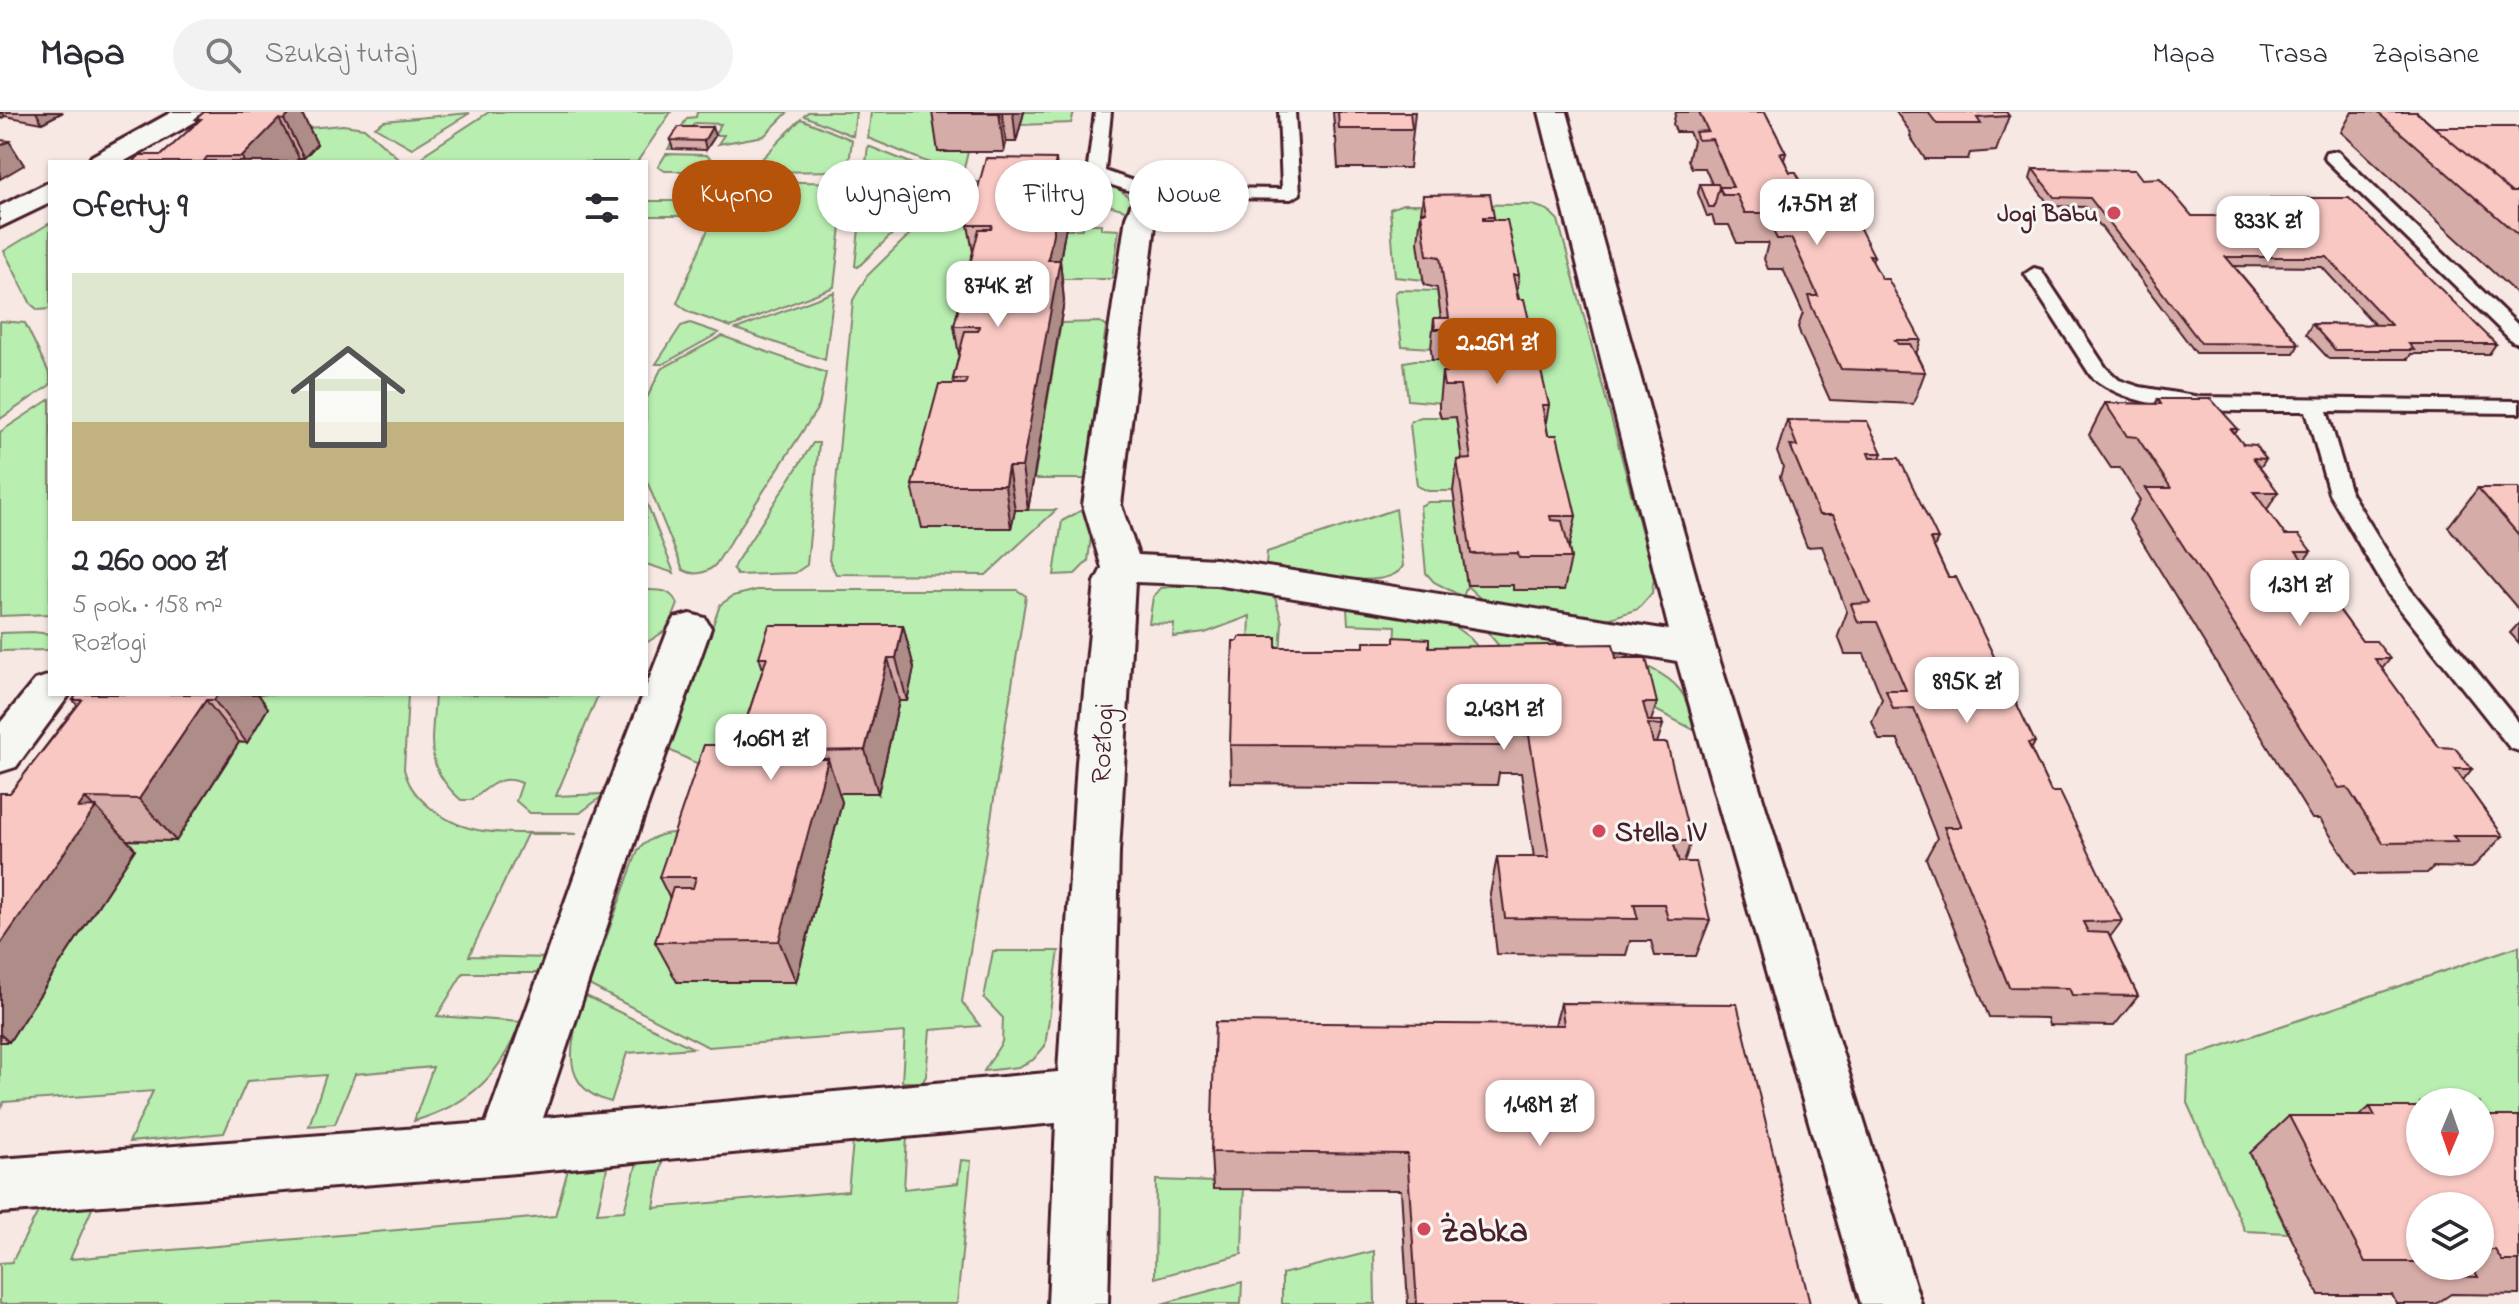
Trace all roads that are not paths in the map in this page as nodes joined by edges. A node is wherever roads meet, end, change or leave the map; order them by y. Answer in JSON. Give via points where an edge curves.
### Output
{"nodes":[{"id":1,"x":192,"y":112,"type":"edge"},
{"id":2,"x":1103,"y":112,"type":"edge"},
{"id":3,"x":1287,"y":112,"type":"edge"},
{"id":4,"x":1553,"y":112,"type":"edge"},
{"id":5,"x":2332,"y":156,"type":"dead end"},
{"id":6,"x":106,"y":160,"type":"edge"},
{"id":7,"x":1129,"y":185,"type":"edge"},
{"id":8,"x":48,"y":192,"type":"edge"},
{"id":9,"x":1249,"y":193,"type":"edge"},
{"id":10,"x":0,"y":218,"type":"edge"},
{"id":11,"x":1139,"y":232,"type":"edge"},
{"id":12,"x":2034,"y":274,"type":"dead end"},
{"id":13,"x":2519,"y":337,"type":"edge"},
{"id":14,"x":2315,"y":406,"type":"junction"},
{"id":15,"x":2519,"y":407,"type":"edge"},
{"id":16,"x":1122,"y":568,"type":"junction"},
{"id":17,"x":690,"y":628,"type":"dead end"},
{"id":18,"x":1695,"y":649,"type":"junction"},
{"id":19,"x":48,"y":694,"type":"edge"},
{"id":20,"x":2519,"y":741,"type":"edge"},
{"id":21,"x":0,"y":755,"type":"edge"},
{"id":22,"x":1084,"y":1095,"type":"junction"},
{"id":23,"x":505,"y":1148,"type":"junction"},
{"id":24,"x":0,"y":1186,"type":"edge"},
{"id":25,"x":1078,"y":1304,"type":"edge"},
{"id":26,"x":1891,"y":1304,"type":"edge"}],
"edges":[{"from":1,"to":6,"type":"street"},
{"from":2,"to":7,"type":"lane","via":[[1096,174]]},
{"from":3,"to":9,"type":"lane","via":[[1291,194]]},
{"from":4,"to":18,"type":"street"},
{"from":5,"to":13,"type":"lane"},
{"from":8,"to":10,"type":"street"},
{"from":11,"to":16,"type":"street","via":[[1102,505]]},
{"from":12,"to":14,"type":"lane","via":[[2098,372],[2112,384],[2200,403]]},
{"from":14,"to":15,"type":"lane"},
{"from":14,"to":20,"type":"lane","via":[[2340,493],[2401,595]]},
{"from":16,"to":18,"type":"street","via":[[1216,572]]},
{"from":16,"to":22,"type":"street","name":"Rozłogi","via":[[1115,582],[1103,706]]},
{"from":17,"to":23,"type":"street"},
{"from":18,"to":26,"type":"street"},
{"from":19,"to":21,"type":"street"},
{"from":22,"to":23,"type":"street"},
{"from":22,"to":25,"type":"street","name":"Rozłogi"},
{"from":23,"to":24,"type":"street"}]}
